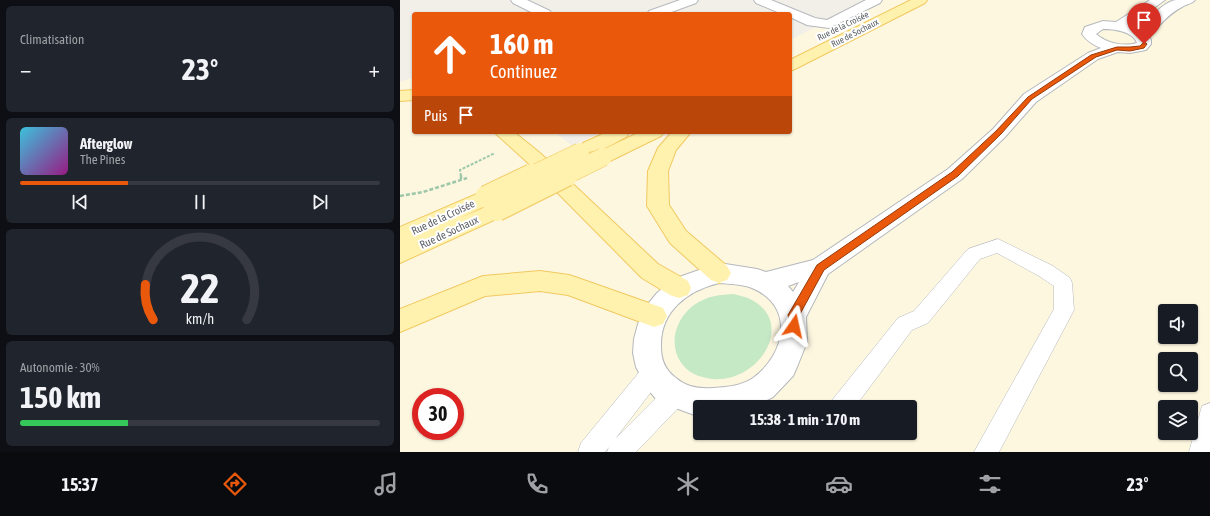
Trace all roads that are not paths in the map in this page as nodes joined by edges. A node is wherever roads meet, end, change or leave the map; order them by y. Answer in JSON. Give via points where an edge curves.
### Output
{"nodes":[{"id":1,"x":517,"y":0,"type":"edge"},
{"id":2,"x":692,"y":0,"type":"edge"},
{"id":3,"x":760,"y":0,"type":"edge"},
{"id":4,"x":876,"y":0,"type":"edge"},
{"id":5,"x":897,"y":0,"type":"edge"},
{"id":6,"x":921,"y":0,"type":"edge"},
{"id":7,"x":1159,"y":0,"type":"edge"},
{"id":8,"x":1189,"y":0,"type":"edge"},
{"id":9,"x":542,"y":12,"type":"edge"},
{"id":10,"x":659,"y":12,"type":"edge"},
{"id":11,"x":788,"y":12,"type":"edge"},
{"id":12,"x":792,"y":14,"type":"edge"},
{"id":13,"x":1119,"y":26,"type":"junction"},
{"id":14,"x":1141,"y":36,"type":"junction"},
{"id":15,"x":797,"y":48,"type":"dead end"},
{"id":16,"x":1095,"y":49,"type":"junction"},
{"id":17,"x":792,"y":65,"type":"edge"},
{"id":18,"x":412,"y":95,"type":"edge"},
{"id":19,"x":400,"y":96,"type":"edge"},
{"id":20,"x":620,"y":134,"type":"edge"},
{"id":21,"x":649,"y":134,"type":"edge"},
{"id":22,"x":680,"y":134,"type":"edge"},
{"id":23,"x":509,"y":137,"type":"edge"},
{"id":24,"x":597,"y":152,"type":"junction"},
{"id":25,"x":492,"y":203,"type":"junction"},
{"id":26,"x":400,"y":224,"type":"edge"},
{"id":27,"x":400,"y":236,"type":"edge"},
{"id":28,"x":400,"y":254,"type":"edge"},
{"id":29,"x":820,"y":267,"type":"junction"},
{"id":30,"x":719,"y":273,"type":"junction"},
{"id":31,"x":766,"y":282,"type":"junction"},
{"id":32,"x":678,"y":288,"type":"junction"},
{"id":33,"x":794,"y":315,"type":"junction"},
{"id":34,"x":654,"y":316,"type":"junction"},
{"id":35,"x":400,"y":321,"type":"edge"},
{"id":36,"x":652,"y":372,"type":"junction"},
{"id":37,"x":675,"y":394,"type":"junction"},
{"id":38,"x":846,"y":400,"type":"edge"},
{"id":39,"x":1210,"y":414,"type":"edge"},
{"id":40,"x":590,"y":452,"type":"edge"},
{"id":41,"x":619,"y":452,"type":"edge"},
{"id":42,"x":986,"y":452,"type":"edge"},
{"id":43,"x":1201,"y":452,"type":"edge"}],
"edges":[{"from":1,"to":9,"type":"street"},
{"from":2,"to":10,"type":"street"},
{"from":3,"to":11,"type":"street"},
{"from":4,"to":12,"type":"street","via":[[829,24],[812,22]]},
{"from":5,"to":15,"type":"main road","name":"Rue de la Croisée"},
{"from":6,"to":17,"type":"main road","name":"Rue de Sochaux"},
{"from":7,"to":13,"type":"street"},
{"from":8,"to":14,"type":"street","via":[[1169,9]]},
{"from":13,"to":14,"type":"street"},
{"from":13,"to":16,"type":"street","via":[[1093,27],[1089,34]]},
{"from":14,"to":16,"type":"street","via":[[1144,40],[1142,47]]},
{"from":16,"to":29,"type":"street","via":[[1030,98],[999,133],[955,174]]},
{"from":18,"to":19,"type":"main road"},
{"from":20,"to":24,"type":"main road"},
{"from":21,"to":24,"type":"main road"},
{"from":22,"to":30,"type":"main road","via":[[667,148],[658,171],[658,206],[678,237]]},
{"from":23,"to":32,"type":"main road","via":[[533,157],[650,271]]},
{"from":24,"to":25,"type":"main road","bridge":true},
{"from":25,"to":26,"type":"main road"},
{"from":25,"to":27,"type":"main road","name":"Rue de la Croisée"},
{"from":25,"to":28,"type":"main road","name":"Rue de Sochaux"},
{"from":29,"to":31,"type":"street"},
{"from":29,"to":33,"type":"street"},
{"from":30,"to":31,"type":"street","via":[[752,276]]},
{"from":30,"to":32,"type":"street","via":[[698,278]]},
{"from":31,"to":33,"type":"street","via":[[788,302]]},
{"from":32,"to":34,"type":"street","via":[[664,301]]},
{"from":33,"to":37,"type":"street","via":[[796,336],[789,359],[775,378],[752,394],[726,403],[699,403]]},
{"from":34,"to":35,"type":"main road","via":[[568,285],[540,281],[483,286]]},
{"from":34,"to":36,"type":"street","via":[[647,334],[647,354]]},
{"from":36,"to":37,"type":"street","via":[[662,385]]},
{"from":36,"to":40,"type":"lane"},
{"from":37,"to":41,"type":"lane"},
{"from":38,"to":42,"type":"lane","via":[[905,324],[922,317],[974,254],[998,246],[1046,271],[1063,284],[1064,310]]},
{"from":39,"to":43,"type":"lane"}]}
